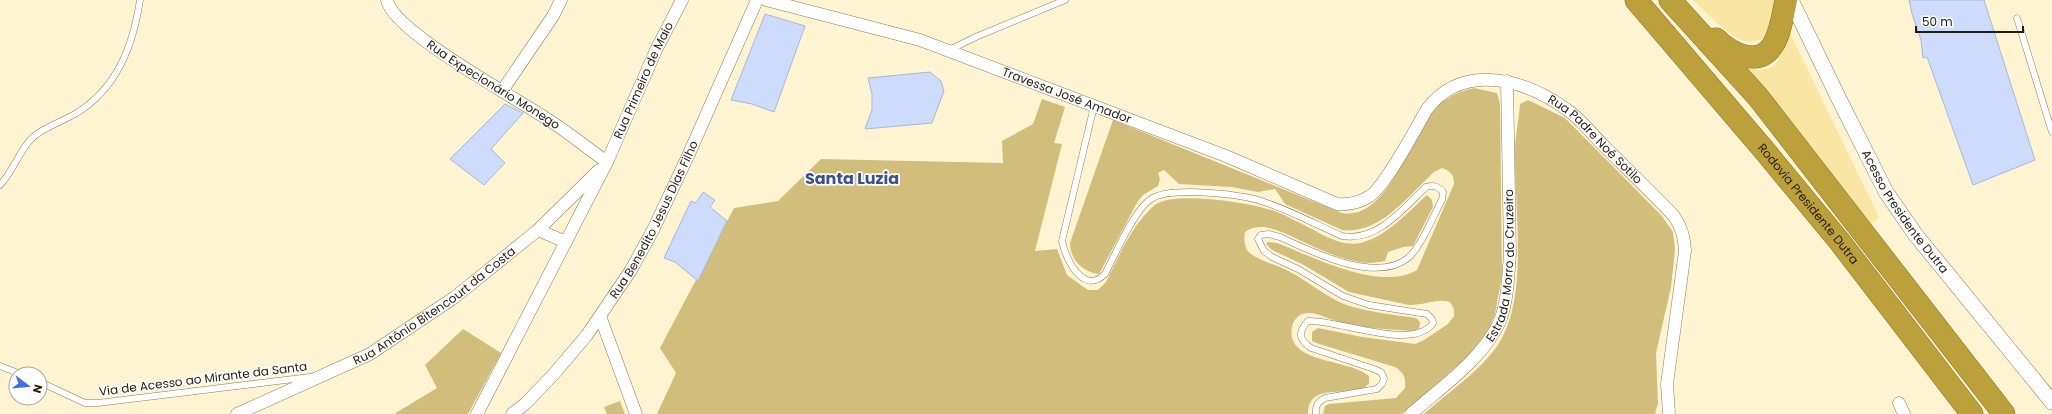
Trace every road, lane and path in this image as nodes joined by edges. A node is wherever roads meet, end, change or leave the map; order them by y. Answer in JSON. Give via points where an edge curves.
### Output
{"nodes":[{"id":1,"x":140,"y":0,"type":"edge"},
{"id":2,"x":387,"y":0,"type":"edge"},
{"id":3,"x":561,"y":0,"type":"edge"},
{"id":4,"x":682,"y":0,"type":"edge"},
{"id":5,"x":757,"y":0,"type":"edge"},
{"id":6,"x":766,"y":0,"type":"edge"},
{"id":7,"x":1064,"y":0,"type":"edge"},
{"id":8,"x":1636,"y":0,"type":"edge"},
{"id":9,"x":1670,"y":0,"type":"edge"},
{"id":10,"x":1679,"y":0,"type":"edge"},
{"id":11,"x":1786,"y":0,"type":"edge"},
{"id":12,"x":1791,"y":0,"type":"edge"},
{"id":13,"x":2017,"y":18,"type":"dead end"},
{"id":14,"x":949,"y":50,"type":"junction"},
{"id":15,"x":1507,"y":81,"type":"junction"},
{"id":16,"x":502,"y":91,"type":"junction"},
{"id":17,"x":1094,"y":106,"type":"junction"},
{"id":18,"x":2052,"y":132,"type":"edge"},
{"id":19,"x":607,"y":162,"type":"junction"},
{"id":20,"x":0,"y":185,"type":"edge"},
{"id":21,"x":1361,"y":201,"type":"joint"},
{"id":22,"x":538,"y":230,"type":"junction"},
{"id":23,"x":566,"y":242,"type":"junction"},
{"id":24,"x":600,"y":316,"type":"junction"},
{"id":25,"x":325,"y":375,"type":"junction"},
{"id":26,"x":48,"y":386,"type":"edge"},
{"id":27,"x":2052,"y":402,"type":"edge"},
{"id":28,"x":237,"y":414,"type":"edge"},
{"id":29,"x":477,"y":414,"type":"edge"},
{"id":30,"x":512,"y":414,"type":"edge"},
{"id":31,"x":636,"y":414,"type":"edge"},
{"id":32,"x":1316,"y":414,"type":"edge"},
{"id":33,"x":1410,"y":414,"type":"edge"},
{"id":34,"x":1670,"y":414,"type":"edge"},
{"id":35,"x":1972,"y":414,"type":"edge"},
{"id":36,"x":2004,"y":414,"type":"edge"}],
"edges":[{"from":1,"to":20,"type":"lane","via":[[136,27],[128,53],[119,70],[88,105],[36,134]]},
{"from":2,"to":16,"type":"street","name":"Rua Expecionário Monego","via":[[396,14],[415,33]]},
{"from":3,"to":16,"type":"street"},
{"from":4,"to":19,"type":"street","name":"Rua Primeiro de Maio","via":[[656,50]]},
{"from":5,"to":24,"type":"street","name":"Rua Benedito Jesus Dias Filho","via":[[653,230],[631,270]]},
{"from":6,"to":14,"type":"street","name":"Travessa José Amador","via":[[920,40]]},
{"from":7,"to":14,"type":"lane"},
{"from":8,"to":35,"type":"highway","name":"Rodovia Presidente Dutra","via":[[1820,218]]},
{"from":9,"to":36,"type":"highway","name":"Rodovia Presidente Dutra","via":[[1758,97]]},
{"from":10,"to":11,"type":"highway","via":[[1692,10],[1722,46],[1746,57],[1763,55],[1770,50],[1779,30]]},
{"from":12,"to":27,"type":"street","name":"Acesso Presidente Dutra","via":[[1886,192],[1915,234]]},
{"from":13,"to":18,"type":"lane"},
{"from":14,"to":17,"type":"street","name":"Travessa José Amador"},
{"from":15,"to":21,"type":"street","name":"Rua Padre Noé Sotilo","via":[[1473,81],[1446,90],[1435,98],[1379,188]]},
{"from":15,"to":33,"type":"street","name":"Estrada Morro do Cruzeiro","via":[[1510,254],[1500,320],[1491,338],[1476,356]]},
{"from":15,"to":34,"type":"street","name":"Rua Padre Noé Sotilo","via":[[1534,90],[1567,110],[1674,216],[1681,226],[1685,251],[1667,384]]},
{"from":16,"to":19,"type":"street","name":"Rua Expecionário Monego","via":[[548,119]]},
{"from":17,"to":21,"type":"street","name":"Travessa José Amador","via":[[1226,156],[1337,204],[1349,205]]},
{"from":17,"to":32,"type":"lane","via":[[1062,241],[1071,268],[1082,277],[1091,280],[1099,279],[1105,274],[1139,212],[1151,200],[1164,194],[1180,192],[1227,195],[1266,202],[1342,236],[1353,238],[1367,235],[1381,227],[1426,187],[1433,185],[1443,192],[1442,200],[1415,249],[1408,258],[1396,264],[1384,267],[1354,266],[1269,234],[1258,239],[1264,251],[1272,257],[1343,296],[1369,305],[1426,314],[1432,319],[1433,324],[1429,329],[1419,334],[1405,335],[1360,331],[1308,321],[1302,329],[1304,343],[1311,348],[1374,368],[1381,372],[1384,378],[1377,389],[1325,398],[1318,402]]},
{"from":19,"to":22,"type":"street","name":"Rua Antônio Bitencourt da Costa"},
{"from":19,"to":23,"type":"street"},
{"from":22,"to":23,"type":"street"},
{"from":22,"to":25,"type":"street","name":"Rua Antônio Bitencourt da Costa","via":[[456,297],[387,345]]},
{"from":23,"to":29,"type":"street"},
{"from":24,"to":30,"type":"street","name":"Rua Benedito Jesus Dias Filho","via":[[553,375]]},
{"from":24,"to":31,"type":"street"},
{"from":25,"to":26,"type":"lane","name":"Via de Acesso ao Mirante da Santa","via":[[98,404],[85,403]]},
{"from":25,"to":28,"type":"street","name":"Rua Antônio Bitencourt da Costa"}]}
